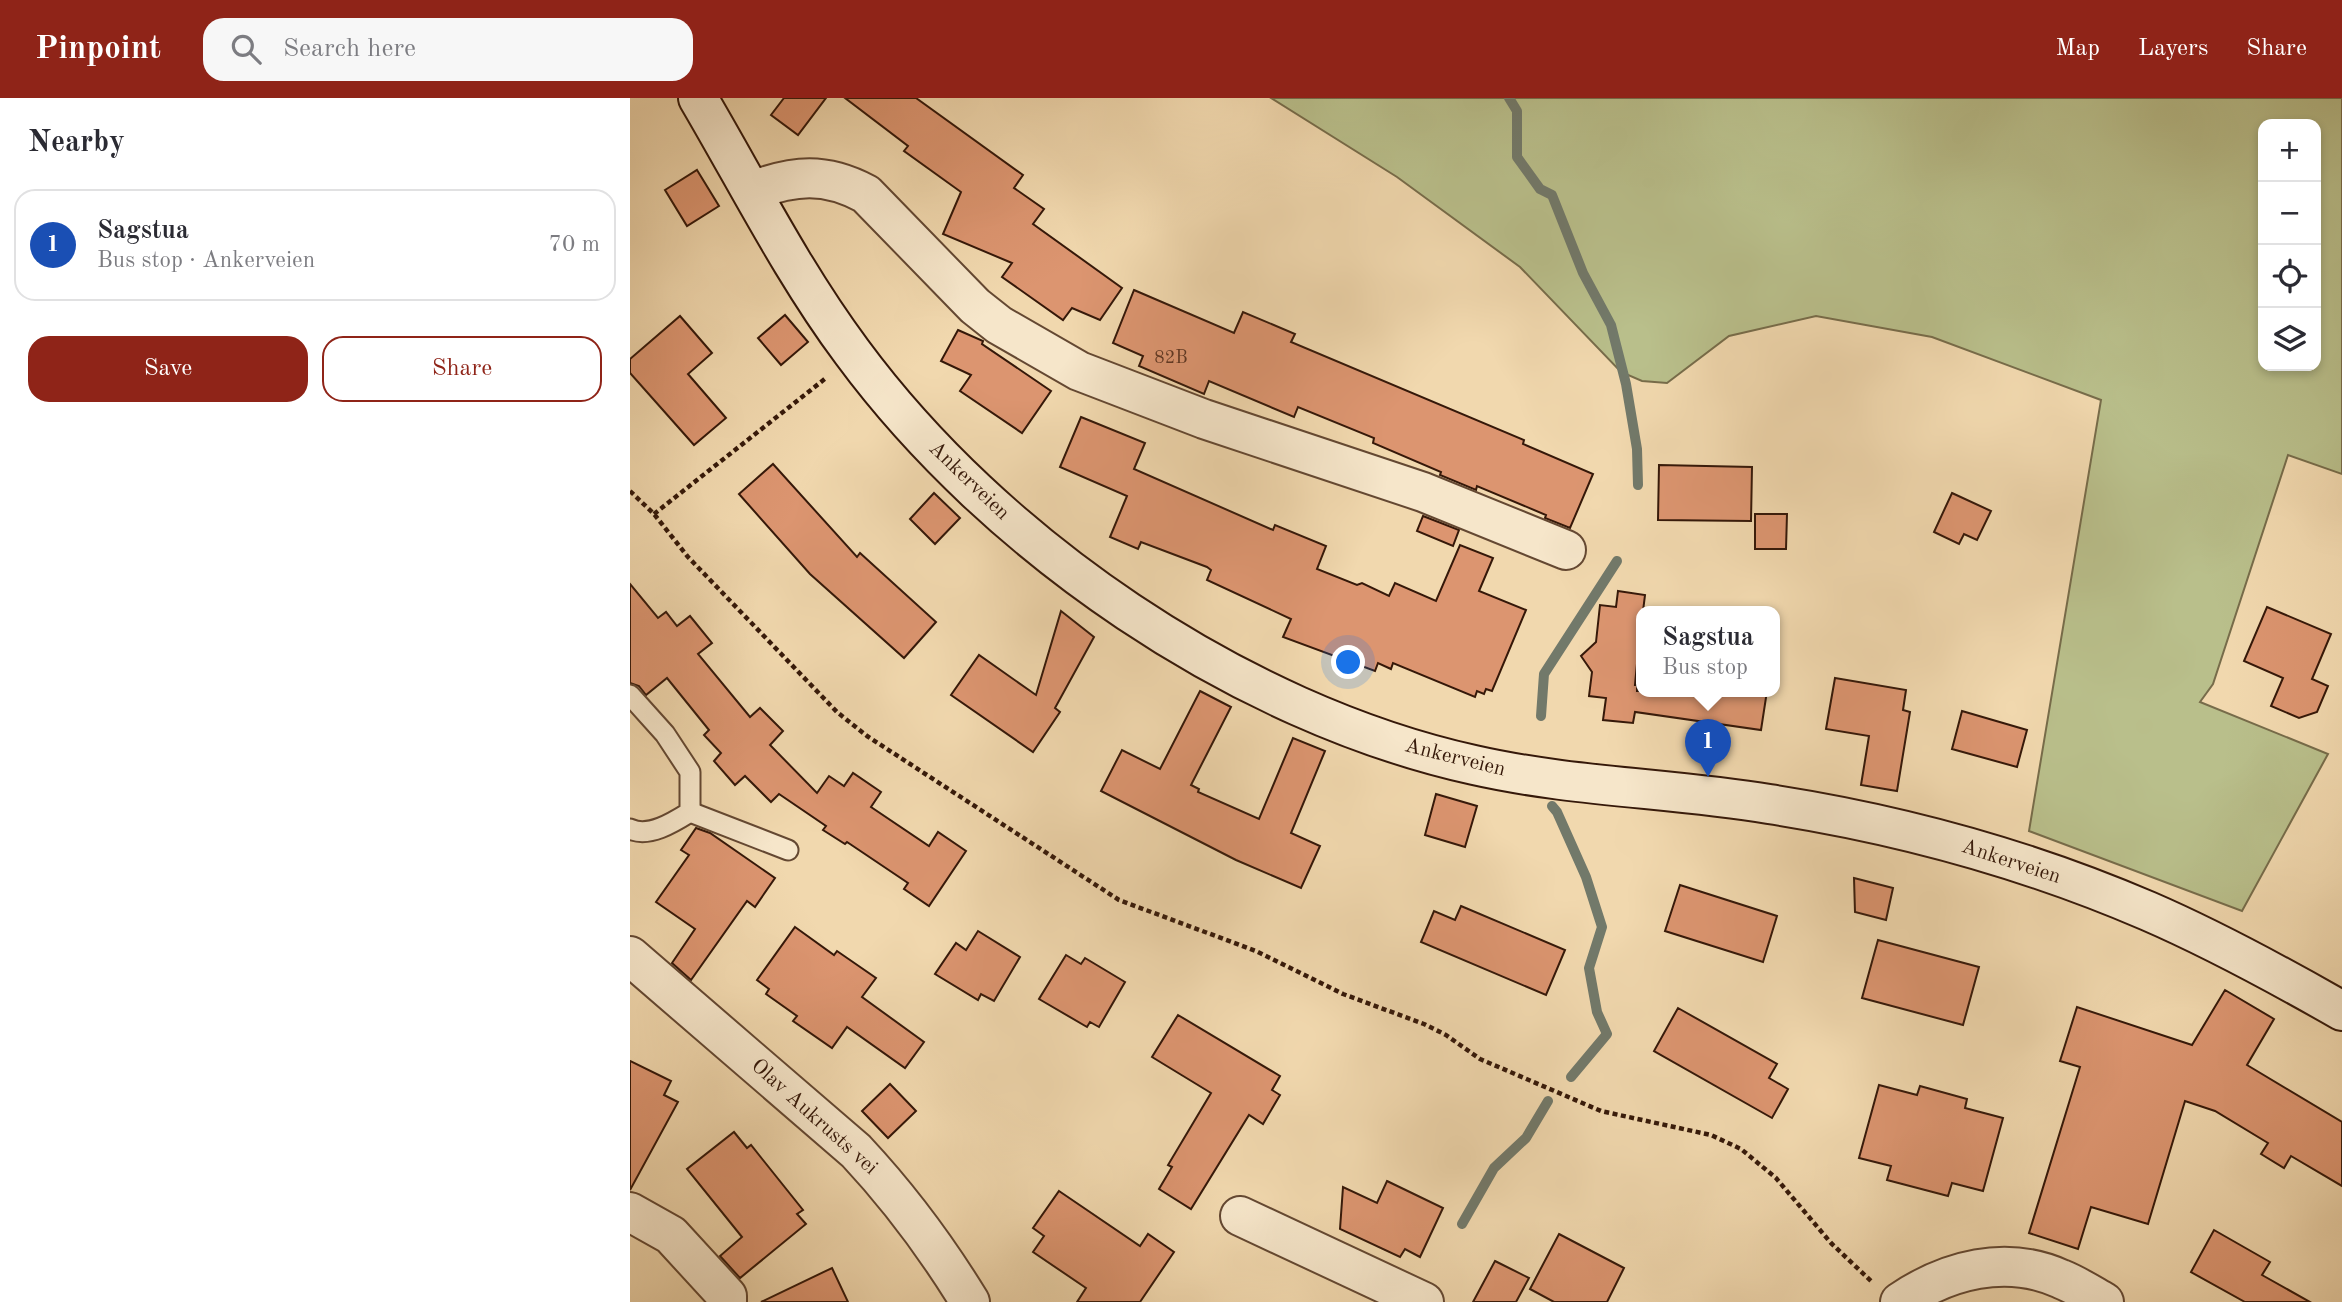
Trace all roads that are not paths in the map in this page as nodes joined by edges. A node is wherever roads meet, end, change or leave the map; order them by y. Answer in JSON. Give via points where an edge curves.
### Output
{"nodes":[{"id":1,"x":698,"y":98,"type":"edge"},
{"id":2,"x":752,"y":191,"type":"junction"},
{"id":3,"x":1566,"y":550,"type":"dead end"},
{"id":4,"x":630,"y":695,"type":"edge"},
{"id":5,"x":690,"y":812,"type":"junction"},
{"id":6,"x":630,"y":829,"type":"edge"},
{"id":7,"x":788,"y":850,"type":"dead end"},
{"id":8,"x":630,"y":956,"type":"edge"},
{"id":9,"x":2342,"y":1011,"type":"edge"},
{"id":10,"x":630,"y":1212,"type":"edge"},
{"id":11,"x":1240,"y":1216,"type":"dead end"},
{"id":12,"x":1886,"y":1292,"type":"edge"},
{"id":13,"x":727,"y":1302,"type":"edge"},
{"id":14,"x":970,"y":1302,"type":"edge"},
{"id":15,"x":1424,"y":1302,"type":"edge"},
{"id":16,"x":2104,"y":1302,"type":"edge"}],
"edges":[{"from":1,"to":2,"type":"street","name":"Ankerveien"},
{"from":2,"to":3,"type":"street","via":[[800,178],[844,182],[866,194],[975,306],[1079,371],[1204,419],[1423,492]]},
{"from":2,"to":9,"type":"street","name":"Ankerveien","via":[[854,356],[945,460],[1003,515],[1099,591],[1227,671],[1352,730],[1470,765],[1763,803],[1947,842],[2072,881],[2148,911]]},
{"from":4,"to":5,"type":"lane","via":[[665,734],[690,772]]},
{"from":5,"to":6,"type":"lane","via":[[669,825],[638,833]]},
{"from":5,"to":7,"type":"lane"},
{"from":8,"to":14,"type":"street","name":"Olav Aukrusts vei","via":[[856,1151],[887,1184]]},
{"from":10,"to":13,"type":"street","via":[[671,1236],[727,1296]]},
{"from":11,"to":15,"type":"street"},
{"from":12,"to":16,"type":"street","via":[[1917,1290],[1974,1269],[2001,1267],[2059,1278]]}]}
